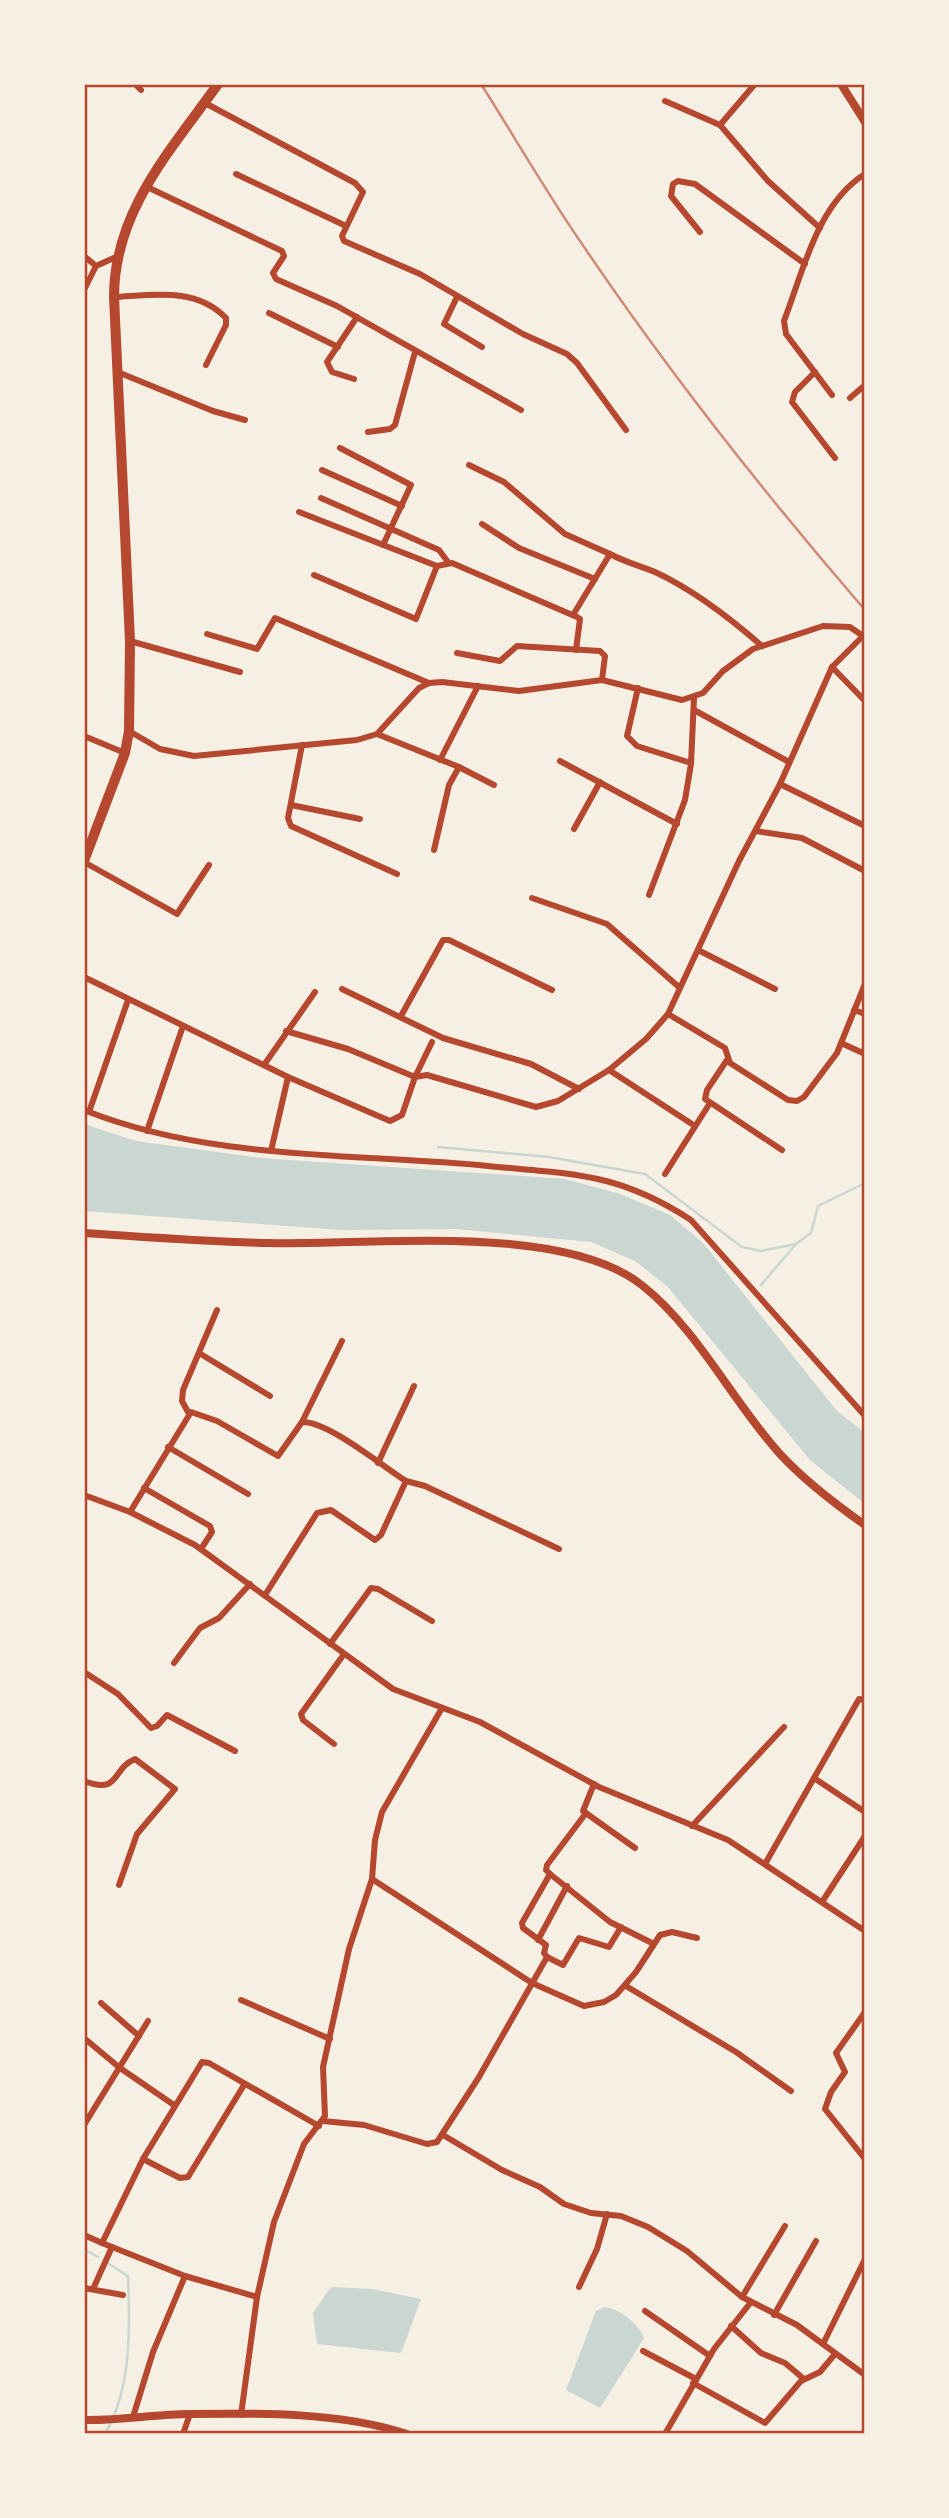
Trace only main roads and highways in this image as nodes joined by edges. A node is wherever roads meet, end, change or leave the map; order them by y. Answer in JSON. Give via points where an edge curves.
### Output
{"nodes":[{"id":1,"x":218,"y":84,"type":"edge"},
{"id":2,"x":84,"y":862,"type":"edge"}],
"edges":[{"from":1,"to":2,"type":"highway","via":[[145,186],[116,257],[129,731]]}]}
